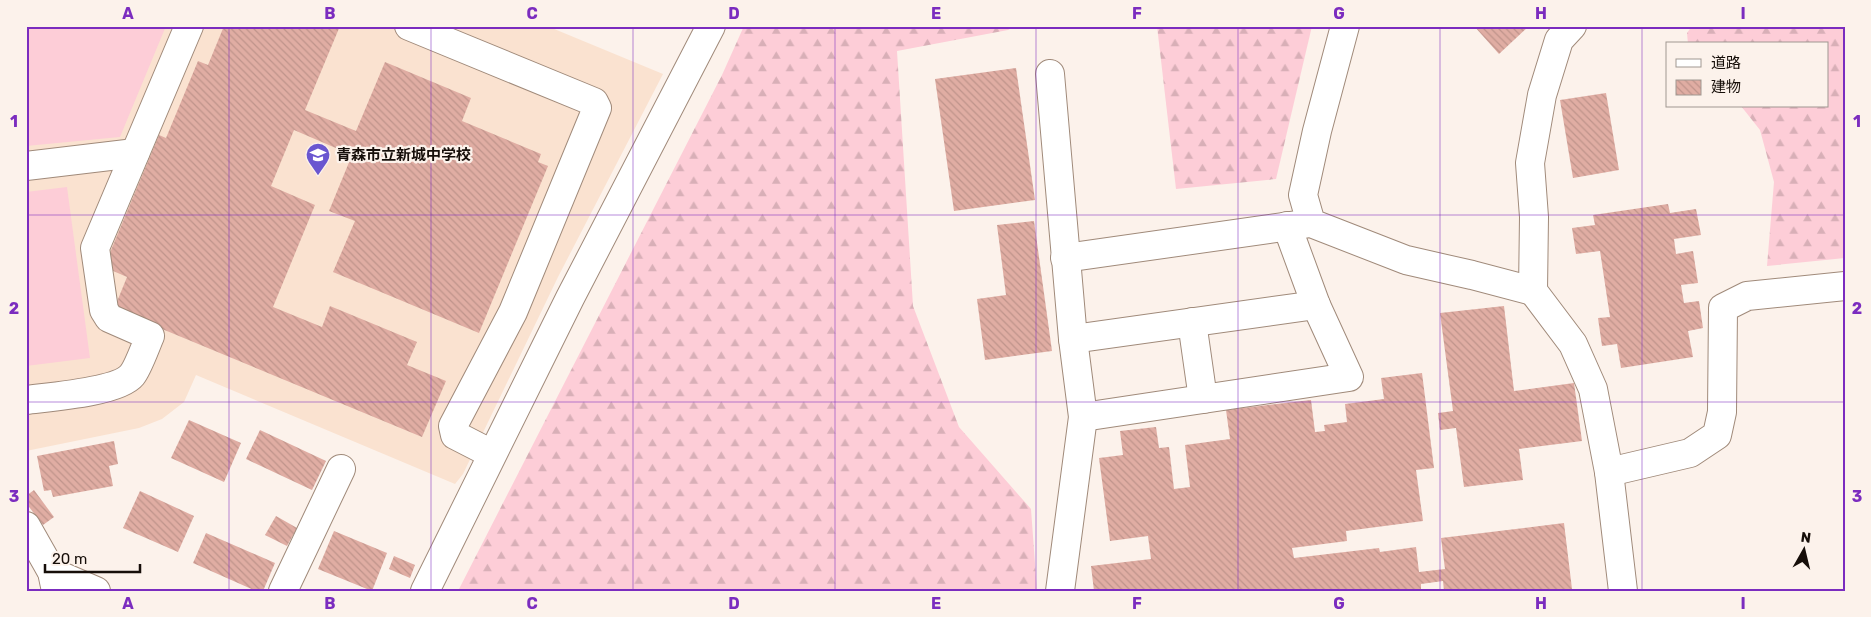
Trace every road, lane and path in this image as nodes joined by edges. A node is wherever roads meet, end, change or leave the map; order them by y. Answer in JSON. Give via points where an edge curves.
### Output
{"nodes":[{"id":1,"x":189,"y":26,"type":"edge"},
{"id":2,"x":409,"y":26,"type":"edge"},
{"id":3,"x":711,"y":26,"type":"edge"},
{"id":4,"x":1345,"y":26,"type":"edge"},
{"id":5,"x":1572,"y":26,"type":"edge"},
{"id":6,"x":1050,"y":74,"type":"dead end"},
{"id":7,"x":135,"y":153,"type":"junction"},
{"id":8,"x":26,"y":166,"type":"edge"},
{"id":9,"x":1299,"y":224,"type":"junction"},
{"id":10,"x":1066,"y":258,"type":"junction"},
{"id":11,"x":1845,"y":286,"type":"edge"},
{"id":12,"x":1533,"y":291,"type":"junction"},
{"id":13,"x":1316,"y":305,"type":"junction"},
{"id":14,"x":1192,"y":322,"type":"junction"},
{"id":15,"x":1073,"y":339,"type":"junction"},
{"id":16,"x":1203,"y":399,"type":"junction"},
{"id":17,"x":26,"y":400,"type":"edge"},
{"id":18,"x":1083,"y":417,"type":"junction"},
{"id":19,"x":492,"y":454,"type":"junction"},
{"id":20,"x":341,"y":468,"type":"dead end"},
{"id":21,"x":1610,"y":472,"type":"junction"},
{"id":22,"x":26,"y":526,"type":"edge"},
{"id":23,"x":54,"y":582,"type":"edge"},
{"id":24,"x":96,"y":591,"type":"edge"},
{"id":25,"x":283,"y":591,"type":"edge"},
{"id":26,"x":425,"y":591,"type":"edge"},
{"id":27,"x":1060,"y":591,"type":"edge"},
{"id":28,"x":1623,"y":591,"type":"edge"}],
"edges":[{"from":1,"to":7,"type":"street"},
{"from":2,"to":19,"type":"street","via":[[594,102],[597,108],[513,312],[453,426],[455,435]]},
{"from":3,"to":19,"type":"street"},
{"from":4,"to":9,"type":"street","via":[[1318,130]]},
{"from":5,"to":12,"type":"street","via":[[1559,40],[1542,95],[1530,163],[1534,217]]},
{"from":6,"to":10,"type":"street"},
{"from":7,"to":8,"type":"street"},
{"from":7,"to":17,"type":"street","via":[[95,248],[104,310],[109,318],[150,336],[132,376],[95,390]]},
{"from":9,"to":10,"type":"street"},
{"from":9,"to":12,"type":"street","via":[[1406,260]]},
{"from":9,"to":13,"type":"street"},
{"from":10,"to":15,"type":"street"},
{"from":11,"to":21,"type":"street","via":[[1747,296],[1723,308],[1722,412],[1718,435],[1690,453]]},
{"from":12,"to":21,"type":"street","via":[[1573,344],[1593,389]]},
{"from":13,"to":14,"type":"street"},
{"from":13,"to":16,"type":"street","via":[[1349,377]]},
{"from":14,"to":15,"type":"street"},
{"from":14,"to":16,"type":"street"},
{"from":15,"to":18,"type":"street"},
{"from":16,"to":18,"type":"street"},
{"from":18,"to":27,"type":"street"},
{"from":19,"to":26,"type":"street"},
{"from":20,"to":25,"type":"street"},
{"from":21,"to":28,"type":"street"},
{"from":22,"to":23,"type":"street"},
{"from":23,"to":24,"type":"street"}]}
